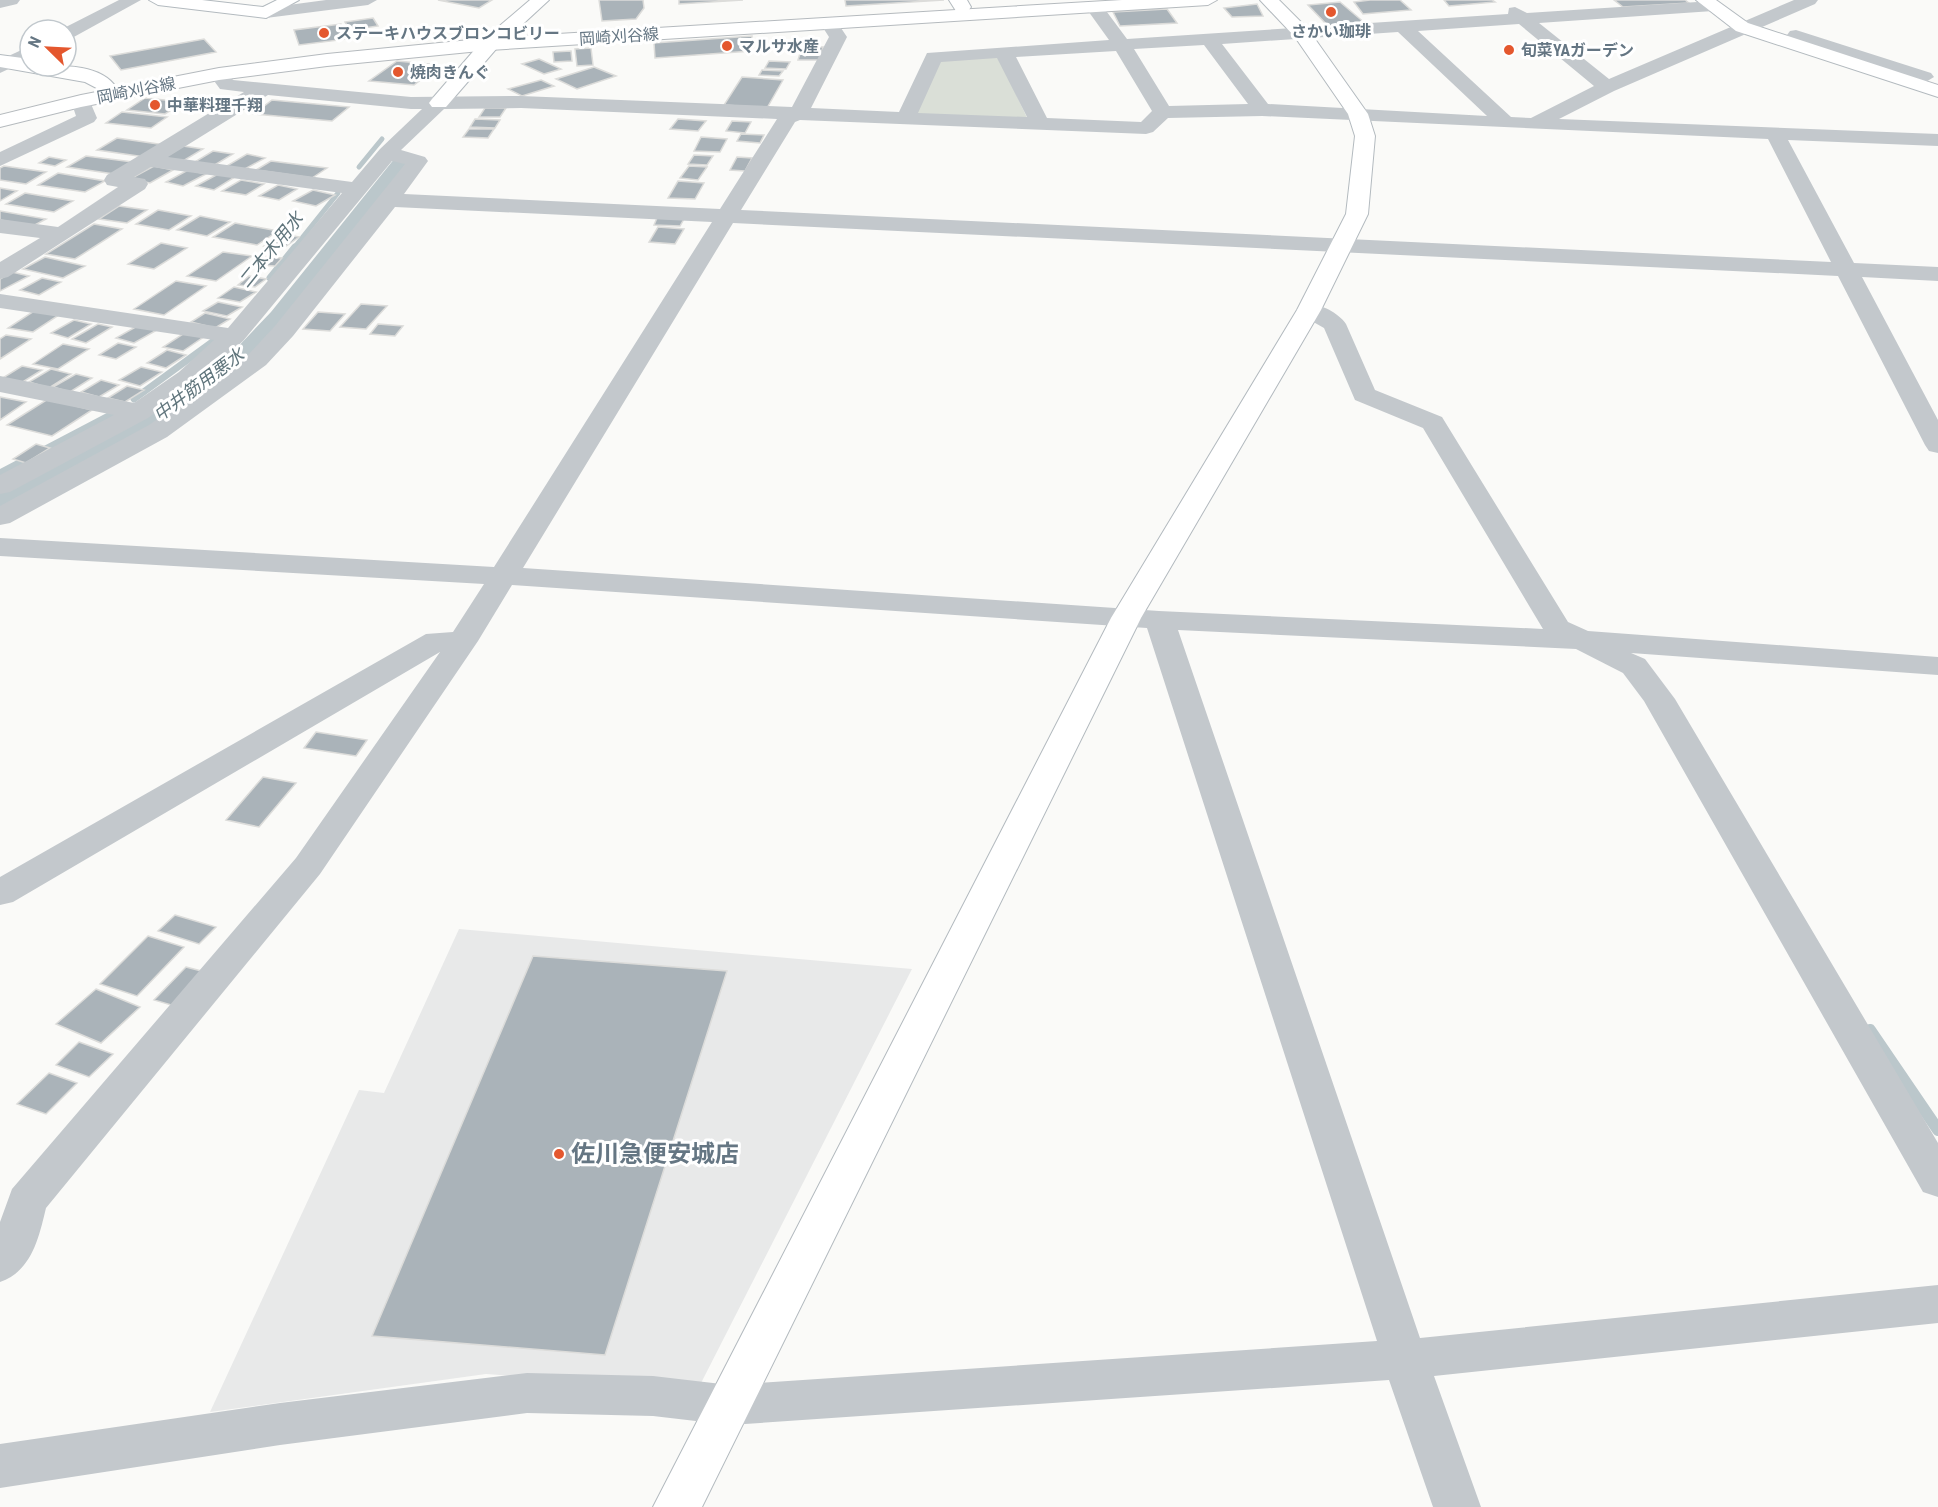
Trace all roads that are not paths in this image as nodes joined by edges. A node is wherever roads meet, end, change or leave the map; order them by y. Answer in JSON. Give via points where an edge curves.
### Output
{"nodes":[{"id":1,"x":11,"y":0,"type":"edge"},
{"id":2,"x":132,"y":0,"type":"edge"},
{"id":3,"x":158,"y":0,"type":"edge"},
{"id":4,"x":290,"y":0,"type":"edge"},
{"id":5,"x":368,"y":0,"type":"edge"},
{"id":6,"x":540,"y":0,"type":"edge"},
{"id":7,"x":1066,"y":0,"type":"edge"},
{"id":8,"x":1208,"y":0,"type":"edge"},
{"id":9,"x":1269,"y":0,"type":"edge"},
{"id":10,"x":1503,"y":0,"type":"edge"},
{"id":11,"x":1809,"y":0,"type":"edge"},
{"id":12,"x":0,"y":3,"type":"edge"},
{"id":13,"x":1709,"y":3,"type":"edge"},
{"id":14,"x":960,"y":4,"type":"edge"},
{"id":15,"x":1095,"y":8,"type":"junction"},
{"id":16,"x":266,"y":13,"type":"junction"},
{"id":17,"x":1522,"y":18,"type":"junction"},
{"id":18,"x":829,"y":23,"type":"junction"},
{"id":19,"x":1401,"y":26,"type":"junction"},
{"id":20,"x":1742,"y":27,"type":"junction"},
{"id":21,"x":78,"y":28,"type":"edge"},
{"id":22,"x":1302,"y":33,"type":"junction"},
{"id":23,"x":1796,"y":35,"type":"dead end"},
{"id":24,"x":496,"y":39,"type":"junction"},
{"id":25,"x":1209,"y":39,"type":"junction"},
{"id":26,"x":1122,"y":45,"type":"junction"},
{"id":27,"x":1004,"y":53,"type":"junction"},
{"id":28,"x":18,"y":57,"type":"edge"},
{"id":29,"x":3,"y":63,"type":"edge"},
{"id":30,"x":18,"y":65,"type":"edge"},
{"id":31,"x":219,"y":74,"type":"junction"},
{"id":32,"x":78,"y":75,"type":"edge"},
{"id":33,"x":1911,"y":82,"type":"junction"},
{"id":34,"x":106,"y":87,"type":"junction"},
{"id":35,"x":1607,"y":87,"type":"junction"},
{"id":36,"x":265,"y":88,"type":"junction"},
{"id":37,"x":1938,"y":91,"type":"edge"},
{"id":38,"x":81,"y":101,"type":"junction"},
{"id":39,"x":439,"y":103,"type":"junction"},
{"id":40,"x":1262,"y":110,"type":"junction"},
{"id":41,"x":1163,"y":112,"type":"junction"},
{"id":42,"x":0,"y":113,"type":"edge"},
{"id":43,"x":799,"y":113,"type":"junction"},
{"id":44,"x":1358,"y":114,"type":"junction"},
{"id":45,"x":906,"y":117,"type":"junction"},
{"id":46,"x":0,"y":121,"type":"edge"},
{"id":47,"x":1505,"y":122,"type":"junction"},
{"id":48,"x":1534,"y":124,"type":"junction"},
{"id":49,"x":1041,"y":125,"type":"junction"},
{"id":50,"x":1775,"y":134,"type":"junction"},
{"id":51,"x":1938,"y":140,"type":"edge"},
{"id":52,"x":387,"y":153,"type":"junction"},
{"id":53,"x":0,"y":160,"type":"edge"},
{"id":54,"x":147,"y":160,"type":"junction"},
{"id":55,"x":358,"y":189,"type":"junction"},
{"id":56,"x":389,"y":200,"type":"junction"},
{"id":57,"x":726,"y":216,"type":"junction"},
{"id":58,"x":0,"y":226,"type":"edge"},
{"id":59,"x":62,"y":234,"type":"junction"},
{"id":60,"x":1342,"y":246,"type":"junction"},
{"id":61,"x":1846,"y":270,"type":"junction"},
{"id":62,"x":0,"y":272,"type":"edge"},
{"id":63,"x":1938,"y":274,"type":"edge"},
{"id":64,"x":0,"y":301,"type":"edge"},
{"id":65,"x":1309,"y":310,"type":"junction"},
{"id":66,"x":284,"y":331,"type":"junction"},
{"id":67,"x":239,"y":332,"type":"junction"},
{"id":68,"x":0,"y":384,"type":"edge"},
{"id":69,"x":139,"y":412,"type":"junction"},
{"id":70,"x":1938,"y":445,"type":"edge"},
{"id":71,"x":0,"y":486,"type":"edge"},
{"id":72,"x":0,"y":517,"type":"edge"},
{"id":73,"x":0,"y":548,"type":"edge"},
{"id":74,"x":503,"y":576,"type":"junction"},
{"id":75,"x":1142,"y":619,"type":"junction"},
{"id":76,"x":1584,"y":640,"type":"junction"},
{"id":77,"x":463,"y":641,"type":"junction"},
{"id":78,"x":1938,"y":666,"type":"edge"},
{"id":79,"x":0,"y":893,"type":"edge"},
{"id":80,"x":1938,"y":1179,"type":"edge"},
{"id":81,"x":0,"y":1264,"type":"edge"},
{"id":82,"x":1938,"y":1304,"type":"edge"},
{"id":83,"x":1405,"y":1359,"type":"junction"},
{"id":84,"x":730,"y":1405,"type":"junction"},
{"id":85,"x":0,"y":1466,"type":"edge"},
{"id":86,"x":677,"y":1507,"type":"edge"},
{"id":87,"x":1457,"y":1507,"type":"edge"}],
"edges":[{"from":1,"to":12,"type":"street"},
{"from":2,"to":21,"type":"street"},
{"from":3,"to":16,"type":"street"},
{"from":4,"to":16,"type":"street"},
{"from":5,"to":16,"type":"street"},
{"from":6,"to":24,"type":"street"},
{"from":7,"to":14,"type":"street","name":"岡崎刈谷線"},
{"from":8,"to":15,"type":"street","name":"岡崎刈谷線"},
{"from":9,"to":22,"type":"street"},
{"from":10,"to":17,"type":"street"},
{"from":11,"to":20,"type":"street"},
{"from":13,"to":17,"type":"street"},
{"from":13,"to":20,"type":"street"},
{"from":14,"to":24,"type":"street","name":"岡崎刈谷線"},
{"from":15,"to":18,"type":"street","name":"岡崎刈谷線"},
{"from":15,"to":26,"type":"street"},
{"from":17,"to":19,"type":"street"},
{"from":17,"to":35,"type":"street"},
{"from":18,"to":24,"type":"street","name":"岡崎刈谷線"},
{"from":18,"to":43,"type":"street","via":[[838,37]]},
{"from":19,"to":22,"type":"street"},
{"from":19,"to":47,"type":"street"},
{"from":20,"to":33,"type":"street"},
{"from":20,"to":35,"type":"street"},
{"from":22,"to":25,"type":"street"},
{"from":22,"to":44,"type":"street"},
{"from":23,"to":33,"type":"street","via":[[1924,77]]},
{"from":24,"to":31,"type":"street","name":"岡崎刈谷線"},
{"from":24,"to":34,"type":"street","name":"岡崎刈谷線","via":[[309,53],[218,65]]},
{"from":24,"to":39,"type":"street"},
{"from":25,"to":26,"type":"street"},
{"from":25,"to":40,"type":"street"},
{"from":26,"to":27,"type":"street"},
{"from":26,"to":41,"type":"street"},
{"from":27,"to":45,"type":"street","via":[[934,57]]},
{"from":27,"to":49,"type":"street"},
{"from":28,"to":29,"type":"street"},
{"from":29,"to":30,"type":"street"},
{"from":31,"to":36,"type":"street","via":[[227,85]]},
{"from":31,"to":38,"type":"street","name":"岡崎刈谷線"},
{"from":32,"to":34,"type":"street","via":[[91,77]]},
{"from":33,"to":37,"type":"street"},
{"from":34,"to":42,"type":"street","name":"岡崎刈谷線"},
{"from":35,"to":48,"type":"street"},
{"from":36,"to":39,"type":"street"},
{"from":36,"to":54,"type":"street"},
{"from":38,"to":46,"type":"street","name":"岡崎刈谷線"},
{"from":38,"to":53,"type":"street","via":[[87,118]]},
{"from":39,"to":43,"type":"street","via":[[521,102]]},
{"from":39,"to":52,"type":"street"},
{"from":40,"to":41,"type":"street"},
{"from":40,"to":44,"type":"street"},
{"from":41,"to":49,"type":"street","via":[[1146,128]]},
{"from":43,"to":45,"type":"street"},
{"from":43,"to":57,"type":"street","via":[[787,118]]},
{"from":44,"to":47,"type":"street"},
{"from":44,"to":60,"type":"street","via":[[1365,136],[1365,159],[1357,214]]},
{"from":45,"to":49,"type":"street"},
{"from":47,"to":48,"type":"street"},
{"from":48,"to":50,"type":"street"},
{"from":50,"to":51,"type":"street"},
{"from":50,"to":61,"type":"street"},
{"from":52,"to":55,"type":"street"},
{"from":52,"to":56,"type":"street","via":[[418,161]]},
{"from":54,"to":55,"type":"street"},
{"from":54,"to":59,"type":"street","via":[[115,180],[136,184]]},
{"from":55,"to":67,"type":"street"},
{"from":56,"to":57,"type":"street"},
{"from":56,"to":66,"type":"street"},
{"from":57,"to":60,"type":"street"},
{"from":57,"to":74,"type":"street"},
{"from":58,"to":59,"type":"street"},
{"from":59,"to":62,"type":"street"},
{"from":60,"to":61,"type":"street"},
{"from":60,"to":65,"type":"street"},
{"from":61,"to":63,"type":"street"},
{"from":61,"to":70,"type":"street"},
{"from":64,"to":67,"type":"street"},
{"from":65,"to":75,"type":"street"},
{"from":65,"to":76,"type":"street","via":[[1334,324],[1365,395],[1433,423],[1557,628]]},
{"from":66,"to":67,"type":"street"},
{"from":66,"to":72,"type":"street","via":[[257,360],[158,431]]},
{"from":67,"to":69,"type":"street","via":[[188,377]]},
{"from":68,"to":69,"type":"street"},
{"from":69,"to":71,"type":"street"},
{"from":73,"to":74,"type":"street"},
{"from":74,"to":75,"type":"street"},
{"from":74,"to":77,"type":"street"},
{"from":75,"to":76,"type":"street"},
{"from":75,"to":83,"type":"street"},
{"from":75,"to":84,"type":"street"},
{"from":76,"to":78,"type":"street"},
{"from":76,"to":80,"type":"street","via":[[1634,666],[1659,699]]},
{"from":77,"to":79,"type":"street","via":[[437,640]]},
{"from":77,"to":81,"type":"street","via":[[308,866],[27,1201],[16,1242]]},
{"from":82,"to":83,"type":"street"},
{"from":83,"to":84,"type":"street"},
{"from":83,"to":87,"type":"street"},
{"from":84,"to":85,"type":"street","via":[[653,1395],[527,1393],[280,1424]]},
{"from":84,"to":86,"type":"street"}]}
